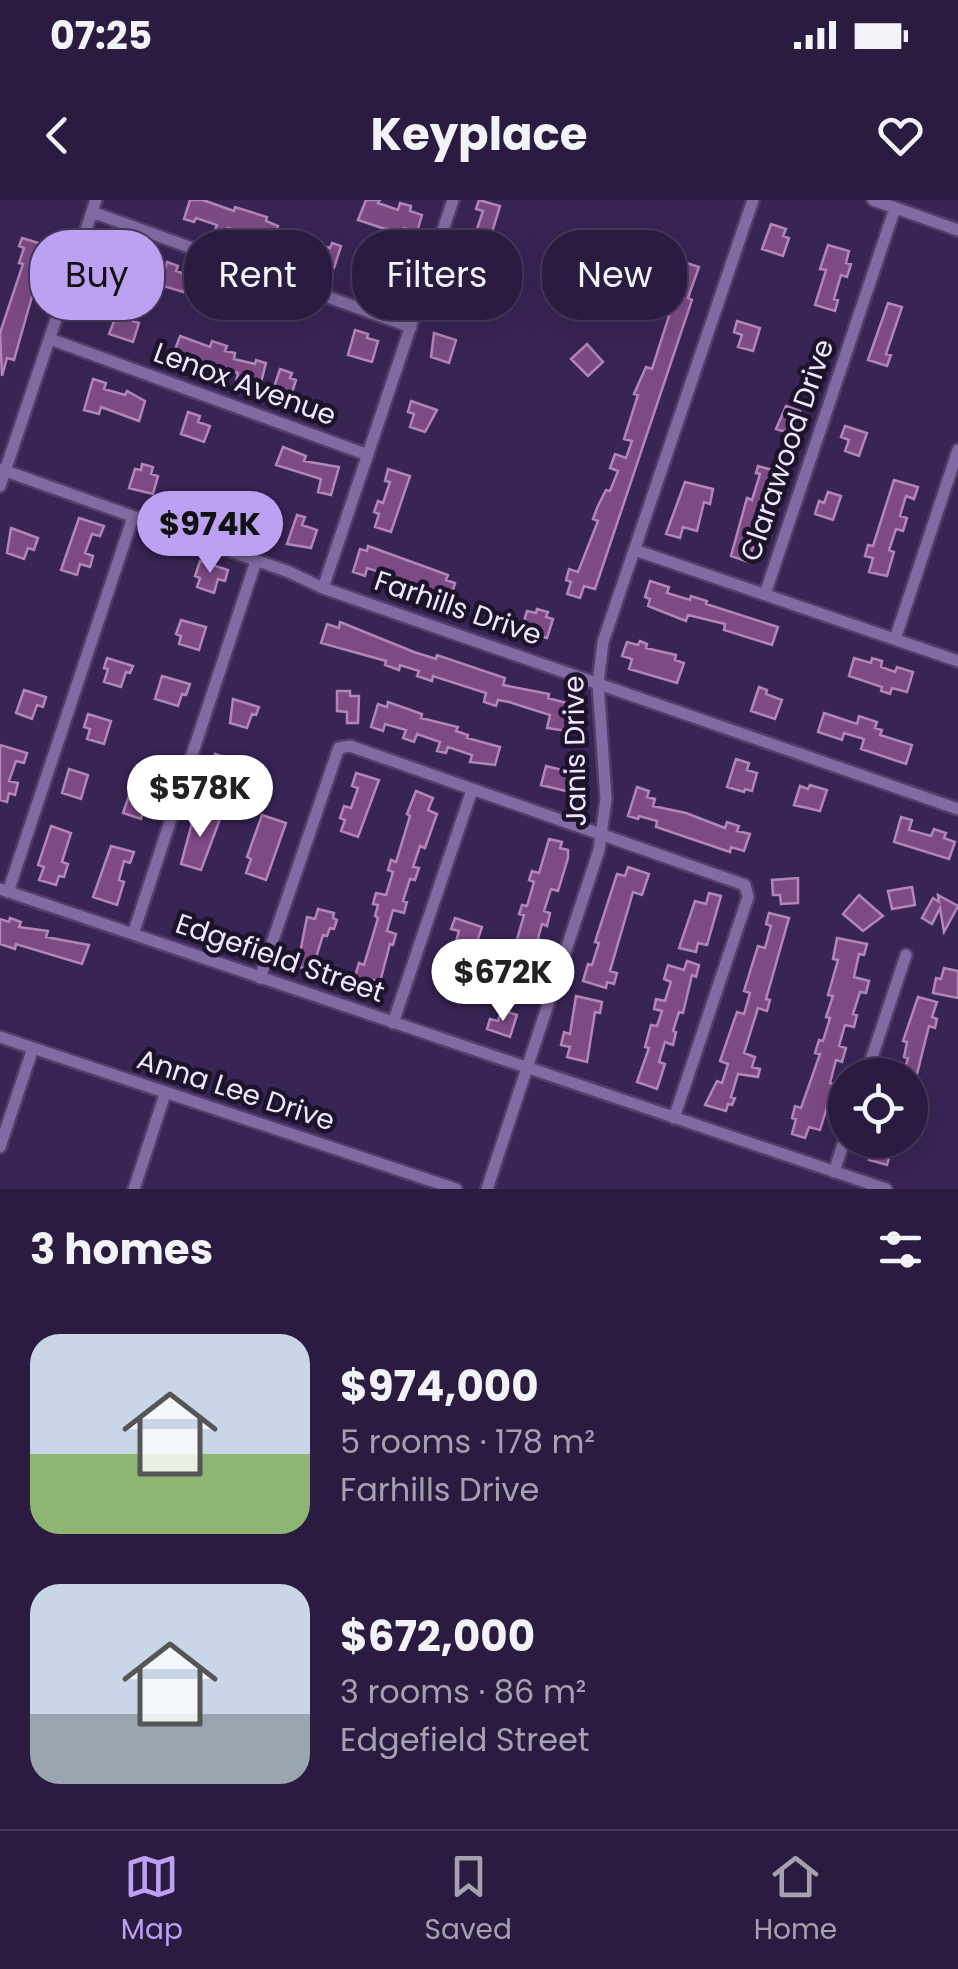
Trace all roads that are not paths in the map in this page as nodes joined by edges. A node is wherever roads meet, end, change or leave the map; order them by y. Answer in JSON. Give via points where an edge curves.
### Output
{"nodes":[{"id":1,"x":453,"y":200,"type":"edge"},
{"id":2,"x":753,"y":200,"type":"edge"},
{"id":3,"x":874,"y":200,"type":"edge"},
{"id":4,"x":94,"y":206,"type":"edge"},
{"id":5,"x":896,"y":208,"type":"junction"},
{"id":6,"x":958,"y":230,"type":"edge"},
{"id":7,"x":411,"y":328,"type":"junction"},
{"id":8,"x":50,"y":338,"type":"junction"},
{"id":9,"x":958,"y":450,"type":"edge"},
{"id":10,"x":368,"y":455,"type":"junction"},
{"id":11,"x":2,"y":470,"type":"edge"},
{"id":12,"x":0,"y":486,"type":"edge"},
{"id":13,"x":133,"y":517,"type":"junction"},
{"id":14,"x":635,"y":550,"type":"junction"},
{"id":15,"x":256,"y":561,"type":"junction"},
{"id":16,"x":323,"y":588,"type":"junction"},
{"id":17,"x":765,"y":594,"type":"junction"},
{"id":18,"x":895,"y":638,"type":"junction"},
{"id":19,"x":958,"y":661,"type":"edge"},
{"id":20,"x":598,"y":683,"type":"junction"},
{"id":21,"x":472,"y":790,"type":"junction"},
{"id":22,"x":958,"y":809,"type":"edge"},
{"id":23,"x":602,"y":833,"type":"junction"},
{"id":24,"x":4,"y":890,"type":"edge"},
{"id":25,"x":133,"y":934,"type":"junction"},
{"id":26,"x":906,"y":954,"type":"dead end"},
{"id":27,"x":260,"y":978,"type":"junction"},
{"id":28,"x":393,"y":1023,"type":"junction"},
{"id":29,"x":0,"y":1037,"type":"edge"},
{"id":30,"x":33,"y":1048,"type":"junction"},
{"id":31,"x":872,"y":1058,"type":"edge"},
{"id":32,"x":528,"y":1068,"type":"junction"},
{"id":33,"x":165,"y":1094,"type":"junction"},
{"id":34,"x":674,"y":1118,"type":"junction"},
{"id":35,"x":0,"y":1146,"type":"edge"},
{"id":36,"x":839,"y":1158,"type":"edge"},
{"id":37,"x":834,"y":1172,"type":"junction"},
{"id":38,"x":134,"y":1189,"type":"edge"},
{"id":39,"x":456,"y":1189,"type":"edge"},
{"id":40,"x":487,"y":1189,"type":"edge"},
{"id":41,"x":886,"y":1189,"type":"edge"}],
"edges":[{"from":1,"to":7,"type":"street"},
{"from":2,"to":14,"type":"street","name":"Janis Drive"},
{"from":3,"to":5,"type":"street"},
{"from":4,"to":7,"type":"street"},
{"from":4,"to":8,"type":"street"},
{"from":5,"to":6,"type":"street"},
{"from":5,"to":17,"type":"street","name":"Clarawood Drive"},
{"from":7,"to":10,"type":"street"},
{"from":8,"to":10,"type":"street","name":"Lenox Avenue"},
{"from":8,"to":11,"type":"street"},
{"from":9,"to":18,"type":"street"},
{"from":10,"to":16,"type":"street"},
{"from":11,"to":12,"type":"street"},
{"from":11,"to":13,"type":"street","name":"Farhills Drive"},
{"from":13,"to":15,"type":"street","name":"Farhills Drive"},
{"from":13,"to":24,"type":"street"},
{"from":14,"to":17,"type":"street"},
{"from":14,"to":20,"type":"street","name":"Janis Drive","via":[[603,642]]},
{"from":15,"to":16,"type":"street","name":"Farhills Drive"},
{"from":15,"to":25,"type":"street"},
{"from":16,"to":20,"type":"street","name":"Farhills Drive"},
{"from":17,"to":18,"type":"street"},
{"from":18,"to":19,"type":"street"},
{"from":20,"to":22,"type":"street","name":"Farhills Drive"},
{"from":20,"to":23,"type":"street","name":"Janis Drive","via":[[606,784]]},
{"from":21,"to":23,"type":"street"},
{"from":21,"to":27,"type":"street","via":[[350,746],[339,748]]},
{"from":21,"to":28,"type":"street"},
{"from":23,"to":32,"type":"street","name":"Janis Drive"},
{"from":23,"to":34,"type":"street","via":[[742,883],[748,891]]},
{"from":24,"to":25,"type":"street","name":"Edgefield Street"},
{"from":25,"to":27,"type":"street","name":"Edgefield Street"},
{"from":26,"to":31,"type":"street"},
{"from":27,"to":28,"type":"street","name":"Edgefield Street"},
{"from":28,"to":32,"type":"street","name":"Edgefield Street"},
{"from":29,"to":30,"type":"street","name":"Anna Lee Drive"},
{"from":30,"to":33,"type":"street","name":"Anna Lee Drive"},
{"from":30,"to":35,"type":"street"},
{"from":32,"to":34,"type":"street","name":"Edgefield Street"},
{"from":32,"to":40,"type":"street","name":"Janis Drive"},
{"from":33,"to":38,"type":"street"},
{"from":33,"to":39,"type":"street","name":"Anna Lee Drive"},
{"from":34,"to":37,"type":"street","name":"Edgefield Street"},
{"from":36,"to":37,"type":"street"},
{"from":37,"to":41,"type":"street","name":"Edgefield Street"}]}
